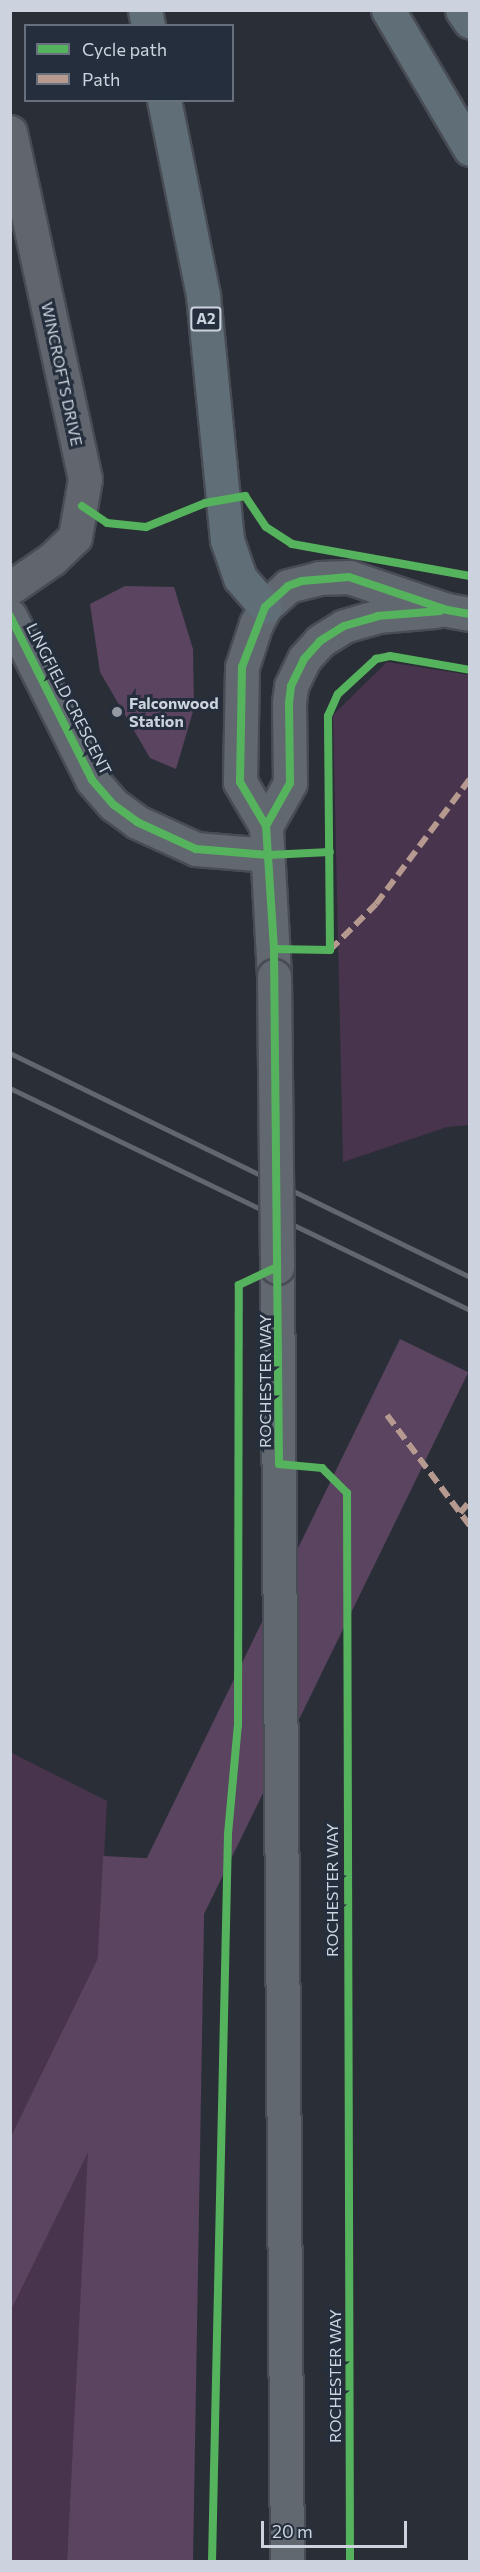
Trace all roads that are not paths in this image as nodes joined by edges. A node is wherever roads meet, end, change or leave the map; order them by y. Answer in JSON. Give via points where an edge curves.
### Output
{"nodes":[{"id":1,"x":388,"y":10,"type":"edge"},
{"id":2,"x":462,"y":10,"type":"edge"},
{"id":3,"x":470,"y":22,"type":"edge"},
{"id":4,"x":164,"y":102,"type":"edge"},
{"id":5,"x":10,"y":132,"type":"edge"},
{"id":6,"x":470,"y":149,"type":"edge"},
{"id":7,"x":10,"y":588,"type":"edge"},
{"id":8,"x":265,"y":607,"type":"junction"},
{"id":9,"x":458,"y":612,"type":"edge"},
{"id":10,"x":10,"y":616,"type":"edge"},
{"id":11,"x":267,"y":841,"type":"junction"},
{"id":12,"x":287,"y":2562,"type":"edge"}],
"edges":[{"from":1,"to":6,"type":"highway"},
{"from":2,"to":3,"type":"highway"},
{"from":4,"to":8,"type":"highway","number":"A2","via":[[203,295],[227,540],[240,579]]},
{"from":5,"to":7,"type":"street","name":"WINCROFTS DRIVE","via":[[85,479],[75,537],[52,559]]},
{"from":8,"to":9,"type":"street","via":[[288,586],[349,577]]},
{"from":8,"to":11,"type":"street","name":"ROCHESTER WAY","via":[[242,667],[240,782]]},
{"from":9,"to":11,"type":"street","via":[[398,613],[361,621],[330,633],[311,649],[291,686],[290,783]]},
{"from":10,"to":11,"type":"street","name":"LINGFIELD CRESCENT","via":[[92,780],[114,805],[137,822],[196,849]]},
{"from":11,"to":12,"type":"street","name":"ROCHESTER WAY","bridge":true,"via":[[274,976],[278,1298]]}]}
